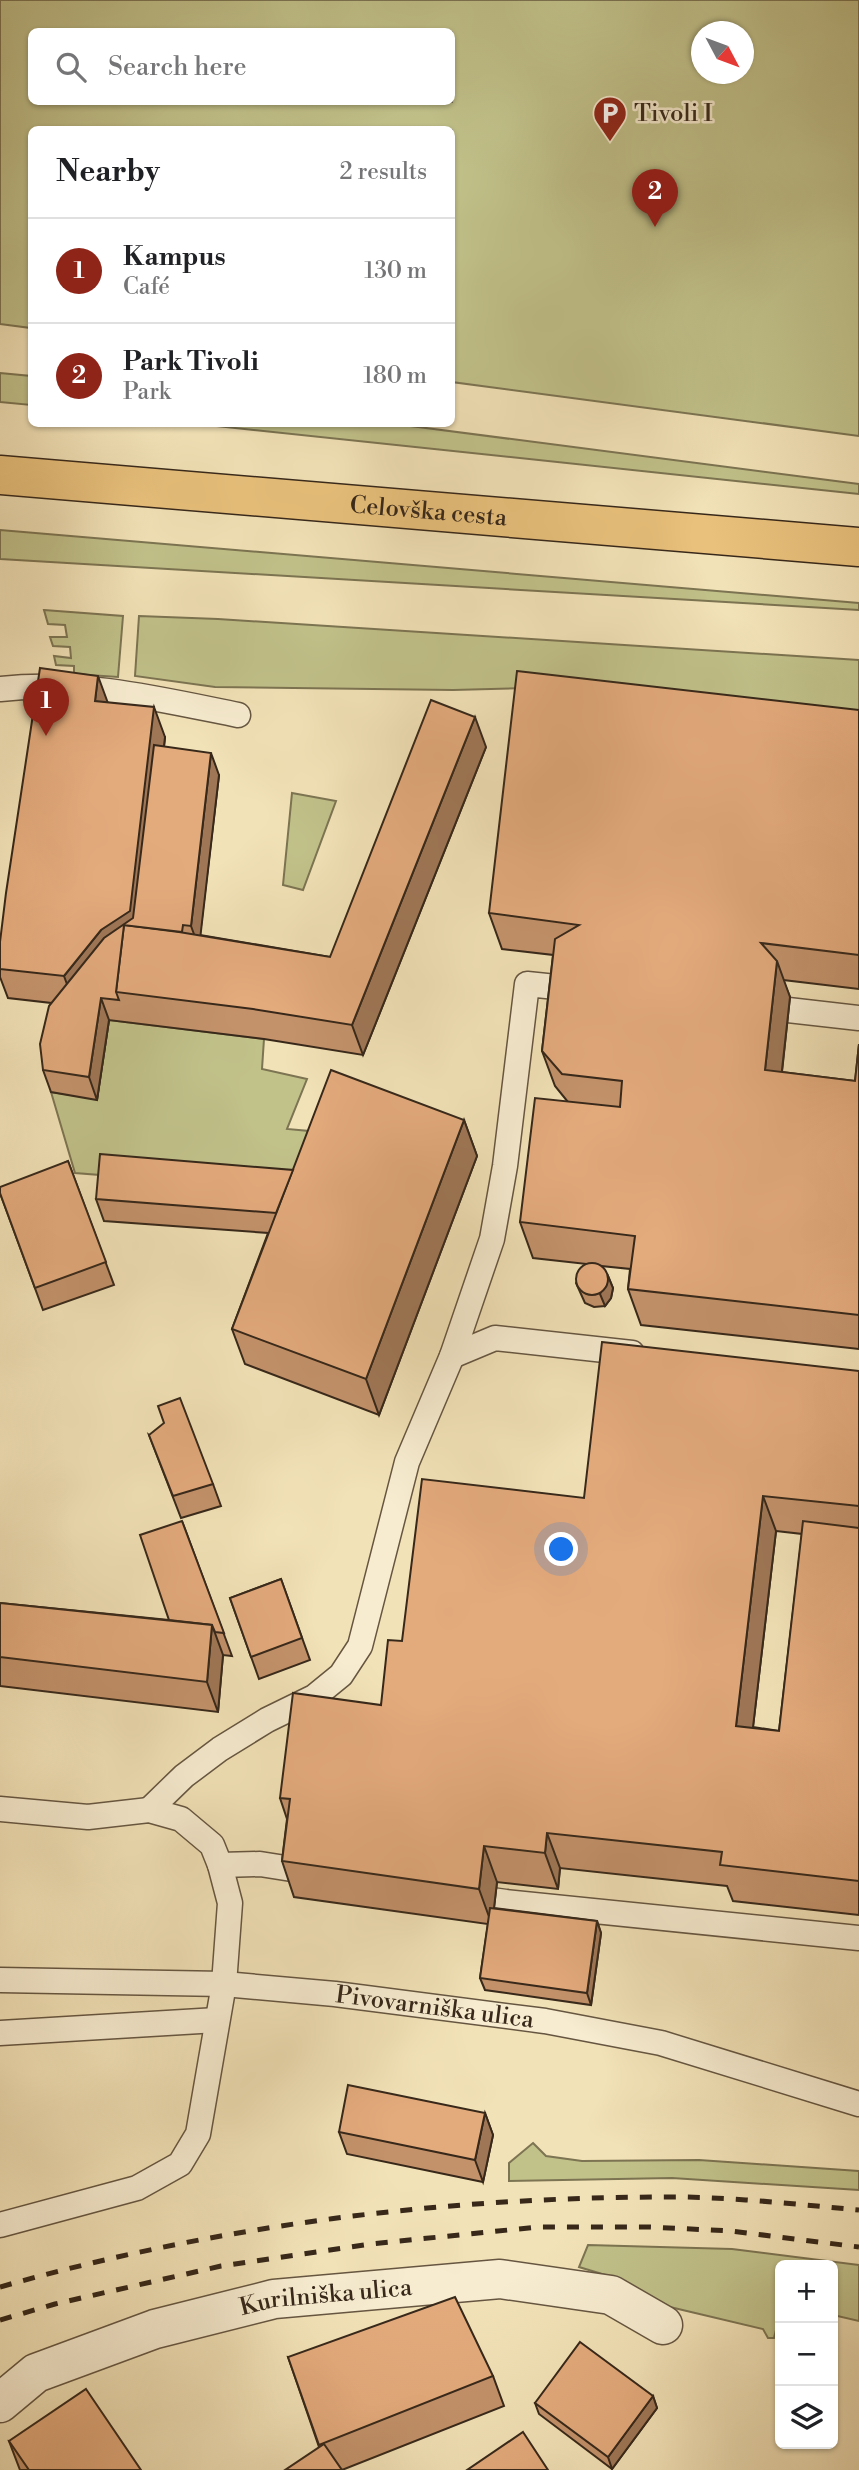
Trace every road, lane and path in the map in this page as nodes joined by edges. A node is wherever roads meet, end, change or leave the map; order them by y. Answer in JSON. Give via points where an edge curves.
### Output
{"nodes":[{"id":1,"x":0,"y":475,"type":"edge"},
{"id":2,"x":859,"y":547,"type":"edge"},
{"id":3,"x":0,"y":689,"type":"edge"},
{"id":4,"x":238,"y":715,"type":"dead end"},
{"id":5,"x":566,"y":988,"type":"edge"},
{"id":6,"x":788,"y":1010,"type":"dead end"},
{"id":7,"x":859,"y":1018,"type":"edge"},
{"id":8,"x":657,"y":1355,"type":"edge"},
{"id":9,"x":452,"y":1356,"type":"junction"},
{"id":10,"x":0,"y":1809,"type":"edge"},
{"id":11,"x":149,"y":1810,"type":"junction"},
{"id":12,"x":220,"y":1865,"type":"junction"},
{"id":13,"x":342,"y":1877,"type":"edge"},
{"id":14,"x":438,"y":1892,"type":"edge"},
{"id":15,"x":859,"y":1938,"type":"edge"},
{"id":16,"x":0,"y":1980,"type":"edge"},
{"id":17,"x":224,"y":1984,"type":"junction"},
{"id":18,"x":217,"y":2020,"type":"junction"},
{"id":19,"x":0,"y":2033,"type":"edge"},
{"id":20,"x":859,"y":2104,"type":"edge"},
{"id":21,"x":0,"y":2225,"type":"edge"},
{"id":22,"x":663,"y":2325,"type":"dead end"},
{"id":23,"x":0,"y":2403,"type":"edge"}],
"edges":[{"from":1,"to":2,"type":"main road","name":"Celovška cesta"},
{"from":3,"to":4,"type":"lane","via":[[126,692]]},
{"from":5,"to":9,"type":"lane","via":[[527,984],[492,1239]]},
{"from":6,"to":7,"type":"lane"},
{"from":8,"to":9,"type":"lane","via":[[495,1338]]},
{"from":9,"to":11,"type":"lane","via":[[407,1462],[360,1646],[341,1675],[314,1697],[220,1749]]},
{"from":10,"to":11,"type":"lane","via":[[88,1817]]},
{"from":11,"to":12,"type":"lane","via":[[181,1819],[197,1831],[212,1845]]},
{"from":12,"to":13,"type":"lane","via":[[260,1864]]},
{"from":12,"to":17,"type":"lane","via":[[230,1903]]},
{"from":14,"to":15,"type":"lane"},
{"from":16,"to":17,"type":"lane","name":"Pivovarniška ulica"},
{"from":17,"to":18,"type":"lane"},
{"from":17,"to":20,"type":"lane","name":"Pivovarniška ulica","via":[[584,2028],[661,2043]]},
{"from":18,"to":19,"type":"lane"},
{"from":18,"to":21,"type":"lane","via":[[198,2134],[180,2164],[137,2188]]},
{"from":22,"to":23,"type":"street","name":"Kurilniška ulica","via":[[611,2295],[500,2279],[274,2298],[155,2329],[36,2373]]}]}
